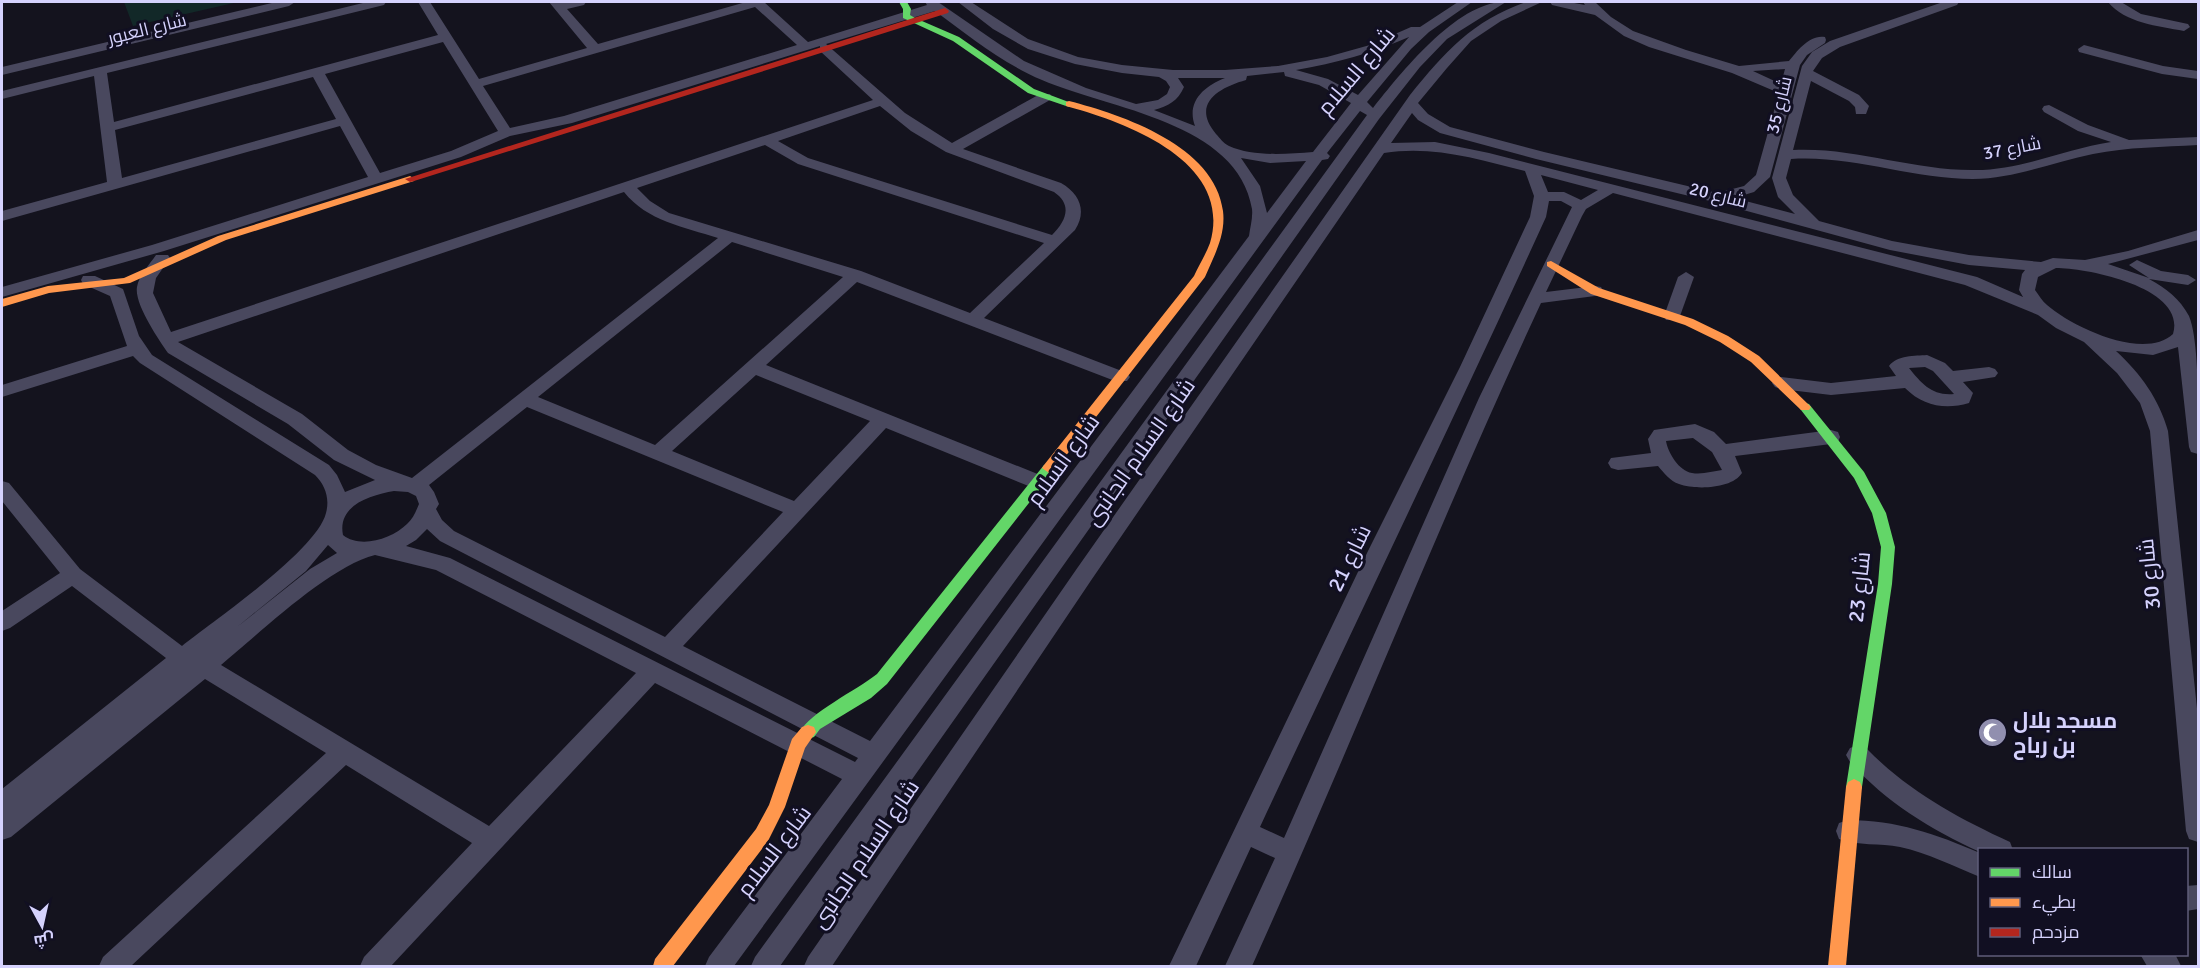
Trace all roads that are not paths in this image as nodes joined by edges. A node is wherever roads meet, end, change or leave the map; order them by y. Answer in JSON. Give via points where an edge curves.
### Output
{"nodes":[{"id":1,"x":289,"y":2,"type":"edge"},
{"id":2,"x":335,"y":2,"type":"edge"},
{"id":3,"x":380,"y":2,"type":"edge"},
{"id":4,"x":424,"y":2,"type":"edge"},
{"id":5,"x":580,"y":2,"type":"edge"},
{"id":6,"x":758,"y":2,"type":"edge"},
{"id":7,"x":964,"y":2,"type":"edge"},
{"id":8,"x":1466,"y":2,"type":"edge"},
{"id":9,"x":1500,"y":2,"type":"edge"},
{"id":10,"x":1529,"y":2,"type":"edge"},
{"id":11,"x":1556,"y":2,"type":"edge"},
{"id":12,"x":1924,"y":2,"type":"edge"},
{"id":13,"x":1953,"y":2,"type":"edge"},
{"id":14,"x":2114,"y":2,"type":"edge"},
{"id":15,"x":558,"y":4,"type":"edge"},
{"id":16,"x":938,"y":6,"type":"edge"},
{"id":17,"x":979,"y":7,"type":"edge"},
{"id":18,"x":1594,"y":7,"type":"edge"},
{"id":19,"x":908,"y":13,"type":"edge"},
{"id":20,"x":1436,"y":13,"type":"edge"},
{"id":21,"x":2184,"y":27,"type":"dead end"},
{"id":22,"x":446,"y":37,"type":"junction"},
{"id":23,"x":828,"y":45,"type":"junction"},
{"id":24,"x":595,"y":49,"type":"junction"},
{"id":25,"x":804,"y":49,"type":"junction"},
{"id":26,"x":2084,"y":49,"type":"dead end"},
{"id":27,"x":1793,"y":65,"type":"junction"},
{"id":28,"x":1738,"y":68,"type":"junction"},
{"id":29,"x":2,"y":71,"type":"edge"},
{"id":30,"x":100,"y":71,"type":"junction"},
{"id":31,"x":317,"y":72,"type":"junction"},
{"id":32,"x":1160,"y":72,"type":"junction"},
{"id":33,"x":1271,"y":72,"type":"junction"},
{"id":34,"x":1255,"y":73,"type":"junction"},
{"id":35,"x":2199,"y":75,"type":"edge"},
{"id":36,"x":1804,"y":79,"type":"junction"},
{"id":37,"x":2,"y":83,"type":"edge"},
{"id":38,"x":475,"y":84,"type":"junction"},
{"id":39,"x":1786,"y":92,"type":"junction"},
{"id":40,"x":2,"y":95,"type":"edge"},
{"id":41,"x":1045,"y":97,"type":"junction"},
{"id":42,"x":882,"y":101,"type":"junction"},
{"id":43,"x":1411,"y":104,"type":"junction"},
{"id":44,"x":1132,"y":108,"type":"junction"},
{"id":45,"x":2049,"y":109,"type":"dead end"},
{"id":46,"x":1367,"y":110,"type":"junction"},
{"id":47,"x":1861,"y":111,"type":"dead end"},
{"id":48,"x":344,"y":121,"type":"junction"},
{"id":49,"x":1432,"y":124,"type":"junction"},
{"id":50,"x":107,"y":128,"type":"junction"},
{"id":51,"x":2083,"y":128,"type":"junction"},
{"id":52,"x":537,"y":132,"type":"junction"},
{"id":53,"x":506,"y":133,"type":"junction"},
{"id":54,"x":1790,"y":134,"type":"junction"},
{"id":55,"x":489,"y":139,"type":"junction"},
{"id":56,"x":1213,"y":139,"type":"junction"},
{"id":57,"x":768,"y":140,"type":"junction"},
{"id":58,"x":2199,"y":141,"type":"edge"},
{"id":59,"x":1421,"y":144,"type":"junction"},
{"id":60,"x":2134,"y":144,"type":"junction"},
{"id":61,"x":952,"y":149,"type":"junction"},
{"id":62,"x":1381,"y":149,"type":"junction"},
{"id":63,"x":500,"y":150,"type":"junction"},
{"id":64,"x":1225,"y":150,"type":"junction"},
{"id":65,"x":2091,"y":150,"type":"junction"},
{"id":66,"x":1350,"y":151,"type":"junction"},
{"id":67,"x":1833,"y":154,"type":"junction"},
{"id":68,"x":1785,"y":155,"type":"junction"},
{"id":69,"x":1317,"y":157,"type":"junction"},
{"id":70,"x":1531,"y":168,"type":"junction"},
{"id":71,"x":376,"y":179,"type":"junction"},
{"id":72,"x":115,"y":184,"type":"junction"},
{"id":73,"x":628,"y":187,"type":"junction"},
{"id":74,"x":1611,"y":188,"type":"junction"},
{"id":75,"x":1542,"y":196,"type":"junction"},
{"id":76,"x":1714,"y":197,"type":"junction"},
{"id":77,"x":1581,"y":206,"type":"junction"},
{"id":78,"x":2,"y":216,"type":"edge"},
{"id":79,"x":1818,"y":225,"type":"junction"},
{"id":80,"x":2199,"y":235,"type":"edge"},
{"id":81,"x":730,"y":236,"type":"junction"},
{"id":82,"x":1257,"y":237,"type":"junction"},
{"id":83,"x":1055,"y":241,"type":"junction"},
{"id":84,"x":158,"y":248,"type":"junction"},
{"id":85,"x":2131,"y":255,"type":"junction"},
{"id":86,"x":1969,"y":260,"type":"junction"},
{"id":87,"x":1551,"y":264,"type":"junction"},
{"id":88,"x":2086,"y":264,"type":"junction"},
{"id":89,"x":2040,"y":267,"type":"junction"},
{"id":90,"x":87,"y":269,"type":"junction"},
{"id":91,"x":155,"y":270,"type":"junction"},
{"id":92,"x":855,"y":274,"type":"junction"},
{"id":93,"x":2193,"y":274,"type":"edge"},
{"id":94,"x":1686,"y":277,"type":"dead end"},
{"id":95,"x":1971,"y":281,"type":"junction"},
{"id":96,"x":97,"y":284,"type":"junction"},
{"id":97,"x":1595,"y":291,"type":"junction"},
{"id":98,"x":2,"y":292,"type":"edge"},
{"id":99,"x":1534,"y":299,"type":"junction"},
{"id":100,"x":2,"y":303,"type":"edge"},
{"id":101,"x":2040,"y":310,"type":"junction"},
{"id":102,"x":1672,"y":316,"type":"junction"},
{"id":103,"x":2182,"y":319,"type":"junction"},
{"id":104,"x":972,"y":320,"type":"junction"},
{"id":105,"x":2091,"y":339,"type":"junction"},
{"id":106,"x":166,"y":340,"type":"junction"},
{"id":107,"x":136,"y":349,"type":"junction"},
{"id":108,"x":753,"y":367,"type":"junction"},
{"id":109,"x":1989,"y":373,"type":"dead end"},
{"id":110,"x":1121,"y":376,"type":"junction"},
{"id":111,"x":1949,"y":377,"type":"junction"},
{"id":112,"x":1910,"y":381,"type":"junction"},
{"id":113,"x":1781,"y":383,"type":"junction"},
{"id":114,"x":1831,"y":389,"type":"junction"},
{"id":115,"x":2,"y":391,"type":"edge"},
{"id":116,"x":525,"y":399,"type":"junction"},
{"id":117,"x":1809,"y":411,"type":"junction"},
{"id":118,"x":883,"y":419,"type":"junction"},
{"id":119,"x":1440,"y":426,"type":"junction"},
{"id":120,"x":1471,"y":436,"type":"junction"},
{"id":121,"x":1831,"y":437,"type":"junction"},
{"id":122,"x":2199,"y":447,"type":"edge"},
{"id":123,"x":1720,"y":451,"type":"junction"},
{"id":124,"x":658,"y":453,"type":"junction"},
{"id":125,"x":1664,"y":458,"type":"junction"},
{"id":126,"x":1618,"y":463,"type":"dead end"},
{"id":127,"x":1038,"y":482,"type":"junction"},
{"id":128,"x":409,"y":483,"type":"junction"},
{"id":129,"x":2,"y":488,"type":"edge"},
{"id":130,"x":797,"y":510,"type":"junction"},
{"id":131,"x":428,"y":512,"type":"junction"},
{"id":132,"x":334,"y":519,"type":"junction"},
{"id":133,"x":370,"y":549,"type":"junction"},
{"id":134,"x":72,"y":575,"type":"junction"},
{"id":135,"x":2,"y":622,"type":"edge"},
{"id":136,"x":667,"y":649,"type":"junction"},
{"id":137,"x":193,"y":662,"type":"junction"},
{"id":138,"x":652,"y":671,"type":"junction"},
{"id":139,"x":814,"y":724,"type":"junction"},
{"id":140,"x":798,"y":744,"type":"junction"},
{"id":141,"x":344,"y":752,"type":"junction"},
{"id":142,"x":875,"y":755,"type":"junction"},
{"id":143,"x":1857,"y":755,"type":"junction"},
{"id":144,"x":860,"y":776,"type":"junction"},
{"id":145,"x":2,"y":803,"type":"edge"},
{"id":146,"x":2,"y":829,"type":"edge"},
{"id":147,"x":1848,"y":831,"type":"junction"},
{"id":148,"x":2199,"y":831,"type":"edge"},
{"id":149,"x":1245,"y":832,"type":"junction"},
{"id":150,"x":491,"y":841,"type":"junction"},
{"id":151,"x":1999,"y":848,"type":"edge"},
{"id":152,"x":1290,"y":853,"type":"junction"},
{"id":153,"x":1978,"y":864,"type":"edge"},
{"id":154,"x":2156,"y":956,"type":"edge"},
{"id":155,"x":112,"y":966,"type":"edge"},
{"id":156,"x":373,"y":966,"type":"edge"},
{"id":157,"x":662,"y":966,"type":"edge"},
{"id":158,"x":718,"y":966,"type":"edge"},
{"id":159,"x":764,"y":966,"type":"edge"},
{"id":160,"x":817,"y":966,"type":"edge"},
{"id":161,"x":1182,"y":966,"type":"edge"},
{"id":162,"x":1238,"y":966,"type":"edge"},
{"id":163,"x":1837,"y":966,"type":"edge"},
{"id":164,"x":2168,"y":966,"type":"edge"}],
"edges":[{"from":1,"to":29,"type":"street","name":"شارع العبور"},
{"from":2,"to":37,"type":"street","name":"شارع العبور"},
{"from":3,"to":30,"type":"street"},
{"from":4,"to":22,"type":"street"},
{"from":5,"to":15,"type":"street"},
{"from":6,"to":24,"type":"street"},
{"from":6,"to":25,"type":"street"},
{"from":7,"to":17,"type":"street"},
{"from":8,"to":20,"type":"street","name":"شارع السلام"},
{"from":9,"to":46,"type":"street","name":"شارع السلام","via":[[1461,21],[1429,47]]},
{"from":10,"to":43,"type":"street","name":"شارع السلام الجانبى","via":[[1468,36]]},
{"from":11,"to":18,"type":"street"},
{"from":12,"to":27,"type":"street","name":"شارع 35","via":[[1818,41],[1802,52]]},
{"from":13,"to":36,"type":"street","name":"شارع 35","via":[[1835,44],[1817,55]]},
{"from":14,"to":21,"type":"street","via":[[2133,15]]},
{"from":15,"to":24,"type":"street"},
{"from":16,"to":19,"type":"street"},
{"from":16,"to":44,"type":"street","via":[[1033,71]]},
{"from":17,"to":32,"type":"street","via":[[1003,30],[1033,46],[1113,67]]},
{"from":18,"to":28,"type":"street","via":[[1618,27],[1646,40]]},
{"from":19,"to":23,"type":"street"},
{"from":19,"to":41,"type":"street","via":[[956,39],[1007,78]]},
{"from":20,"to":33,"type":"street","via":[[1388,43]]},
{"from":20,"to":46,"type":"street","name":"شارع السلام","via":[[1404,46]]},
{"from":22,"to":31,"type":"street"},
{"from":22,"to":38,"type":"street"},
{"from":23,"to":25,"type":"street"},
{"from":23,"to":42,"type":"street"},
{"from":24,"to":38,"type":"street"},
{"from":25,"to":52,"type":"street"},
{"from":26,"to":35,"type":"street","via":[[2170,76]]},
{"from":27,"to":28,"type":"street"},
{"from":27,"to":39,"type":"street","name":"شارع 35"},
{"from":28,"to":39,"type":"street"},
{"from":30,"to":40,"type":"street"},
{"from":30,"to":50,"type":"street"},
{"from":31,"to":48,"type":"street"},
{"from":31,"to":50,"type":"street"},
{"from":32,"to":34,"type":"street"},
{"from":32,"to":44,"type":"street","via":[[1177,87],[1174,95],[1165,103]]},
{"from":33,"to":34,"type":"street"},
{"from":33,"to":46,"type":"street","via":[[1325,81],[1339,87]]},
{"from":34,"to":56,"type":"street","via":[[1228,80],[1209,92],[1199,106],[1200,123]]},
{"from":36,"to":47,"type":"street","via":[[1836,88],[1858,101]]},
{"from":36,"to":54,"type":"street","name":"شارع 35"},
{"from":38,"to":53,"type":"street"},
{"from":39,"to":76,"type":"street","name":"شارع 35","via":[[1762,177],[1738,194]]},
{"from":41,"to":61,"type":"street"},
{"from":41,"to":110,"type":"street","via":[[1105,114],[1155,135],[1202,172],[1215,197],[1220,223],[1215,250],[1199,277]]},
{"from":42,"to":57,"type":"street"},
{"from":42,"to":61,"type":"street","via":[[903,120]]},
{"from":43,"to":49,"type":"street","name":"شارع 20"},
{"from":43,"to":62,"type":"street","name":"شارع السلام الجانبى"},
{"from":44,"to":56,"type":"street","via":[[1162,116]]},
{"from":45,"to":51,"type":"street"},
{"from":46,"to":66,"type":"street","name":"شارع السلام"},
{"from":46,"to":69,"type":"street","name":"شارع السلام"},
{"from":48,"to":71,"type":"street"},
{"from":48,"to":72,"type":"street"},
{"from":49,"to":59,"type":"street","via":[[1416,131]]},
{"from":49,"to":76,"type":"street","name":"شارع 20","via":[[1541,156]]},
{"from":50,"to":72,"type":"street"},
{"from":51,"to":60,"type":"street"},
{"from":51,"to":65,"type":"street"},
{"from":52,"to":53,"type":"street"},
{"from":52,"to":63,"type":"street"},
{"from":53,"to":55,"type":"street"},
{"from":54,"to":67,"type":"street","name":"شارع 37"},
{"from":54,"to":68,"type":"street","name":"شارع 35"},
{"from":55,"to":63,"type":"street"},
{"from":55,"to":71,"type":"street","via":[[469,150]]},
{"from":56,"to":64,"type":"street"},
{"from":57,"to":73,"type":"street"},
{"from":57,"to":83,"type":"street","via":[[803,161]]},
{"from":58,"to":60,"type":"street","name":"شارع 37"},
{"from":59,"to":62,"type":"street","name":"شارع 20"},
{"from":59,"to":70,"type":"street","name":"شارع 20"},
{"from":60,"to":65,"type":"street","name":"شارع 37"},
{"from":61,"to":83,"type":"street","via":[[1062,190],[1073,201],[1076,214],[1070,227]]},
{"from":62,"to":160,"type":"street","name":"شارع السلام الجانبى","via":[[1084,573]]},
{"from":63,"to":91,"type":"street","via":[[222,238]]},
{"from":64,"to":69,"type":"street","via":[[1270,159]]},
{"from":64,"to":82,"type":"street","via":[[1252,184],[1260,210]]},
{"from":65,"to":67,"type":"street","name":"شارع 37","via":[[2004,172],[1976,175],[1911,170]]},
{"from":66,"to":69,"type":"street"},
{"from":66,"to":159,"type":"street","name":"شارع السلام"},
{"from":67,"to":68,"type":"street","name":"شارع 37"},
{"from":68,"to":79,"type":"street","name":"شارع 35","via":[[1779,178],[1781,188],[1794,207]]},
{"from":69,"to":82,"type":"street","name":"شارع السلام"},
{"from":70,"to":74,"type":"street","name":"شارع 20"},
{"from":70,"to":75,"type":"street"},
{"from":71,"to":84,"type":"street"},
{"from":72,"to":78,"type":"street"},
{"from":73,"to":81,"type":"street","via":[[642,203],[664,216]]},
{"from":73,"to":106,"type":"street"},
{"from":74,"to":77,"type":"street"},
{"from":74,"to":95,"type":"street","name":"شارع 20"},
{"from":75,"to":77,"type":"street","via":[[1564,197]]},
{"from":75,"to":119,"type":"street","name":"شارع 21","via":[[1538,217]]},
{"from":76,"to":79,"type":"street","name":"شارع 20"},
{"from":77,"to":87,"type":"street"},
{"from":79,"to":86,"type":"street","name":"شارع 20","via":[[1890,245]]},
{"from":80,"to":85,"type":"street"},
{"from":81,"to":92,"type":"street"},
{"from":81,"to":116,"type":"street"},
{"from":82,"to":142,"type":"street","name":"شارع السلام"},
{"from":83,"to":104,"type":"street"},
{"from":84,"to":90,"type":"street"},
{"from":84,"to":91,"type":"street","via":[[162,254]]},
{"from":85,"to":88,"type":"street"},
{"from":85,"to":93,"type":"street","via":[[2138,266],[2157,276]]},
{"from":86,"to":89,"type":"street","name":"شارع 20"},
{"from":86,"to":95,"type":"street","via":[[1980,272]]},
{"from":87,"to":97,"type":"street","name":"شارع 23"},
{"from":87,"to":99,"type":"street"},
{"from":88,"to":89,"type":"street","name":"شارع 20","via":[[2068,262]]},
{"from":88,"to":103,"type":"street","via":[[2143,283],[2172,303]]},
{"from":89,"to":101,"type":"street","via":[[2026,280],[2031,300]]},
{"from":90,"to":96,"type":"street","via":[[89,281]]},
{"from":90,"to":98,"type":"street"},
{"from":91,"to":96,"type":"street","via":[[126,281]]},
{"from":91,"to":106,"type":"street","via":[[145,293]]},
{"from":92,"to":104,"type":"street"},
{"from":92,"to":108,"type":"street"},
{"from":93,"to":103,"type":"street","via":[[2183,291]]},
{"from":94,"to":102,"type":"street"},
{"from":95,"to":101,"type":"street","name":"شارع 20"},
{"from":96,"to":100,"type":"street","via":[[48,290]]},
{"from":96,"to":107,"type":"street","via":[[117,293]]},
{"from":97,"to":99,"type":"street","name":"شارع 23"},
{"from":97,"to":102,"type":"street","name":"شارع 23"},
{"from":99,"to":120,"type":"street"},
{"from":101,"to":105,"type":"street","name":"شارع 20"},
{"from":102,"to":113,"type":"street","name":"شارع 23","via":[[1755,358]]},
{"from":103,"to":105,"type":"street","via":[[2183,334],[2157,348],[2131,348]]},
{"from":103,"to":122,"type":"street"},
{"from":104,"to":110,"type":"street"},
{"from":105,"to":148,"type":"street","name":"شارع 30","via":[[2131,375],[2156,414]]},
{"from":106,"to":128,"type":"street","via":[[185,357],[295,419],[341,455],[369,470]]},
{"from":107,"to":115,"type":"street"},
{"from":107,"to":132,"type":"street","via":[[322,470],[333,481],[338,496]]},
{"from":108,"to":118,"type":"street"},
{"from":108,"to":124,"type":"street"},
{"from":109,"to":111,"type":"street"},
{"from":110,"to":127,"type":"street"},
{"from":111,"to":112,"type":"street","via":[[1932,362],[1900,364],[1899,369]]},
{"from":111,"to":112,"type":"street","via":[[1964,393],[1963,399],[1931,400]]},
{"from":112,"to":114,"type":"street"},
{"from":113,"to":114,"type":"street"},
{"from":113,"to":117,"type":"street","name":"شارع 23"},
{"from":114,"to":117,"type":"street"},
{"from":116,"to":124,"type":"street"},
{"from":116,"to":128,"type":"street"},
{"from":117,"to":121,"type":"street","name":"شارع 23"},
{"from":118,"to":127,"type":"street"},
{"from":118,"to":130,"type":"street"},
{"from":119,"to":120,"type":"street"},
{"from":119,"to":149,"type":"street","name":"شارع 21"},
{"from":120,"to":152,"type":"street"},
{"from":121,"to":123,"type":"street"},
{"from":121,"to":143,"type":"street","name":"شارع 23","via":[[1859,475],[1879,513],[1887,547],[1886,584]]},
{"from":123,"to":125,"type":"street","via":[[1707,435],[1695,431],[1661,435],[1656,444]]},
{"from":123,"to":125,"type":"street","via":[[1732,473],[1689,482],[1673,473]]},
{"from":124,"to":130,"type":"street"},
{"from":125,"to":126,"type":"street"},
{"from":127,"to":139,"type":"street","via":[[882,679]]},
{"from":128,"to":131,"type":"street","via":[[426,491],[430,501]]},
{"from":128,"to":132,"type":"street","via":[[365,490],[348,501]]},
{"from":129,"to":134,"type":"street"},
{"from":130,"to":136,"type":"street"},
{"from":131,"to":133,"type":"street","via":[[418,527],[400,540]]},
{"from":131,"to":136,"type":"street","via":[[447,536]]},
{"from":132,"to":133,"type":"street","via":[[333,538],[344,547]]},
{"from":132,"to":137,"type":"street","via":[[312,552]]},
{"from":133,"to":137,"type":"street","via":[[317,575]]},
{"from":133,"to":138,"type":"street","via":[[443,564]]},
{"from":134,"to":135,"type":"street"},
{"from":134,"to":137,"type":"street"},
{"from":136,"to":139,"type":"street"},
{"from":137,"to":141,"type":"street"},
{"from":137,"to":145,"type":"street"},
{"from":137,"to":146,"type":"street"},
{"from":138,"to":140,"type":"street"},
{"from":138,"to":150,"type":"street"},
{"from":139,"to":140,"type":"street"},
{"from":139,"to":142,"type":"street"},
{"from":140,"to":144,"type":"street"},
{"from":140,"to":157,"type":"street","via":[[777,807],[762,836]]},
{"from":141,"to":150,"type":"street"},
{"from":141,"to":155,"type":"street"},
{"from":142,"to":144,"type":"street","name":"شارع السلام"},
{"from":143,"to":147,"type":"street","name":"شارع 23"},
{"from":143,"to":151,"type":"street","via":[[1895,793],[1919,810]]},
{"from":144,"to":158,"type":"street","name":"شارع السلام"},
{"from":147,"to":153,"type":"street","via":[[1906,835]]},
{"from":147,"to":163,"type":"street","name":"شارع 23"},
{"from":149,"to":152,"type":"street"},
{"from":149,"to":161,"type":"street","name":"شارع 21"},
{"from":150,"to":156,"type":"street"},
{"from":152,"to":162,"type":"street"},
{"from":154,"to":164,"type":"street"}]}
